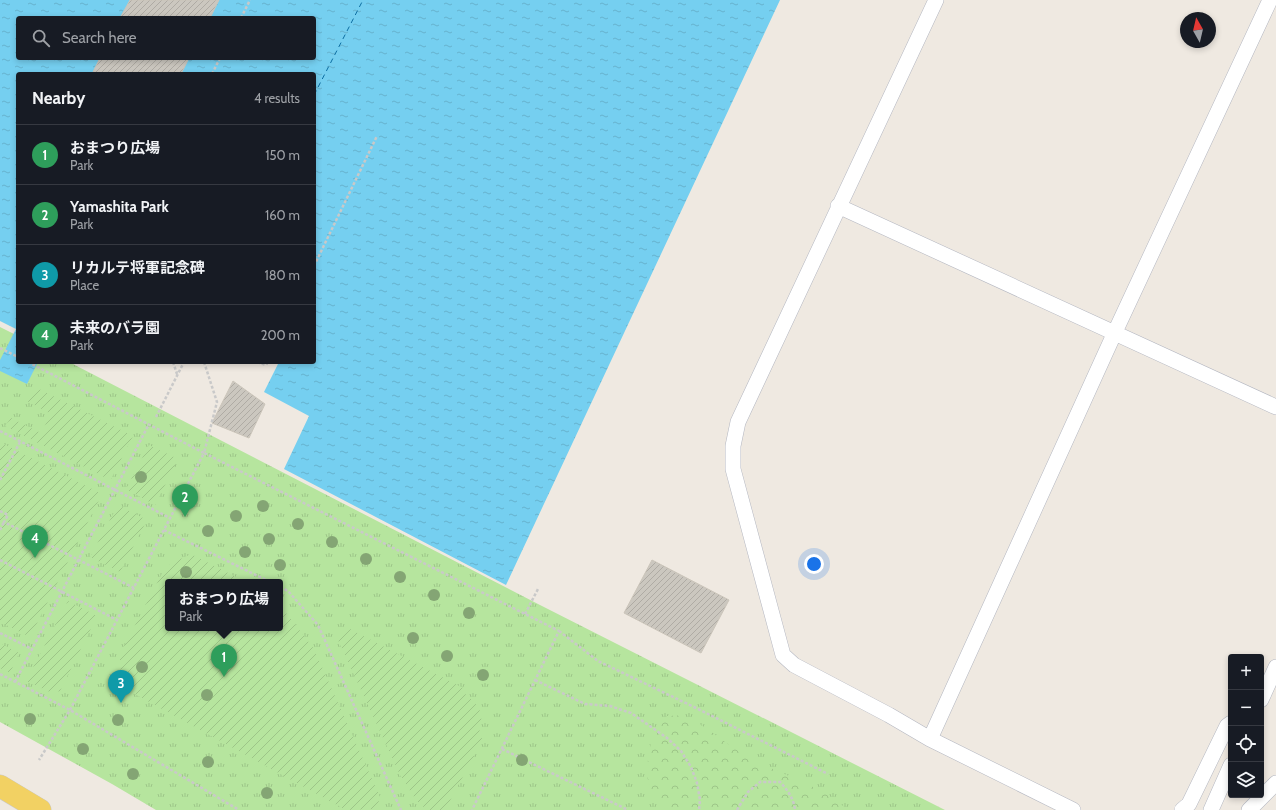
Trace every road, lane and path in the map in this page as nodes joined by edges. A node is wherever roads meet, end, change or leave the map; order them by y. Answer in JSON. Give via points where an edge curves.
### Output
{"nodes":[{"id":1,"x":250,"y":0,"type":"edge"},
{"id":2,"x":936,"y":0,"type":"edge"},
{"id":3,"x":1270,"y":0,"type":"edge"},
{"id":4,"x":241,"y":16,"type":"edge"},
{"id":5,"x":219,"y":60,"type":"edge"},
{"id":6,"x":213,"y":72,"type":"edge"},
{"id":7,"x":377,"y":136,"type":"dead end"},
{"id":8,"x":838,"y":206,"type":"junction"},
{"id":9,"x":316,"y":262,"type":"edge"},
{"id":10,"x":1115,"y":332,"type":"junction"},
{"id":11,"x":0,"y":348,"type":"edge"},
{"id":12,"x":16,"y":356,"type":"edge"},
{"id":13,"x":32,"y":364,"type":"edge"},
{"id":14,"x":174,"y":364,"type":"edge"},
{"id":15,"x":183,"y":364,"type":"edge"},
{"id":16,"x":205,"y":364,"type":"edge"},
{"id":17,"x":177,"y":375,"type":"junction"},
{"id":18,"x":1276,"y":407,"type":"edge"},
{"id":19,"x":156,"y":417,"type":"dead end"},
{"id":20,"x":149,"y":424,"type":"junction"},
{"id":21,"x":0,"y":431,"type":"edge"},
{"id":22,"x":20,"y":442,"type":"junction"},
{"id":23,"x":204,"y":453,"type":"junction"},
{"id":24,"x":0,"y":480,"type":"edge"},
{"id":25,"x":115,"y":490,"type":"junction"},
{"id":26,"x":0,"y":511,"type":"edge"},
{"id":27,"x":170,"y":518,"type":"junction"},
{"id":28,"x":4,"y":522,"type":"junction"},
{"id":29,"x":0,"y":530,"type":"edge"},
{"id":30,"x":164,"y":530,"type":"junction"},
{"id":31,"x":0,"y":560,"type":"edge"},
{"id":32,"x":78,"y":560,"type":"junction"},
{"id":33,"x":264,"y":579,"type":"edge"},
{"id":34,"x":134,"y":588,"type":"junction"},
{"id":35,"x":283,"y":588,"type":"edge"},
{"id":36,"x":538,"y":589,"type":"dead end"},
{"id":37,"x":62,"y":592,"type":"junction"},
{"id":38,"x":525,"y":614,"type":"junction"},
{"id":39,"x":117,"y":620,"type":"junction"},
{"id":40,"x":559,"y":631,"type":"junction"},
{"id":41,"x":0,"y":633,"type":"edge"},
{"id":42,"x":32,"y":649,"type":"junction"},
{"id":43,"x":1276,"y":667,"type":"edge"},
{"id":44,"x":0,"y":674,"type":"edge"},
{"id":45,"x":536,"y":680,"type":"junction"},
{"id":46,"x":15,"y":682,"type":"junction"},
{"id":47,"x":1264,"y":693,"type":"edge"},
{"id":48,"x":70,"y":710,"type":"junction"},
{"id":49,"x":1228,"y":725,"type":"edge"},
{"id":50,"x":930,"y":739,"type":"junction"},
{"id":51,"x":502,"y":748,"type":"junction"},
{"id":52,"x":39,"y":760,"type":"dead end"},
{"id":53,"x":1228,"y":771,"type":"edge"},
{"id":54,"x":828,"y":774,"type":"dead end"},
{"id":55,"x":1276,"y":783,"type":"edge"},
{"id":56,"x":0,"y":786,"type":"edge"},
{"id":57,"x":40,"y":810,"type":"edge"},
{"id":58,"x":239,"y":810,"type":"edge"},
{"id":59,"x":401,"y":810,"type":"edge"},
{"id":60,"x":472,"y":810,"type":"edge"},
{"id":61,"x":628,"y":810,"type":"edge"},
{"id":62,"x":699,"y":810,"type":"edge"},
{"id":63,"x":737,"y":810,"type":"edge"},
{"id":64,"x":795,"y":810,"type":"edge"},
{"id":65,"x":1072,"y":810,"type":"edge"},
{"id":66,"x":1182,"y":810,"type":"edge"},
{"id":67,"x":1210,"y":810,"type":"edge"},
{"id":68,"x":1249,"y":810,"type":"edge"}],
"edges":[{"from":1,"to":4,"type":"path"},
{"from":2,"to":8,"type":"lane"},
{"from":3,"to":10,"type":"lane"},
{"from":5,"to":6,"type":"path"},
{"from":7,"to":9,"type":"path"},
{"from":8,"to":10,"type":"lane"},
{"from":8,"to":50,"type":"lane","via":[[738,422],[733,446],[733,469],[783,655],[794,665]]},
{"from":10,"to":18,"type":"lane"},
{"from":10,"to":50,"type":"lane"},
{"from":11,"to":12,"type":"path"},
{"from":13,"to":20,"type":"path"},
{"from":14,"to":17,"type":"path"},
{"from":15,"to":17,"type":"path"},
{"from":16,"to":23,"type":"path","via":[[217,402]]},
{"from":17,"to":19,"type":"path"},
{"from":20,"to":23,"type":"path"},
{"from":20,"to":25,"type":"path"},
{"from":21,"to":22,"type":"path"},
{"from":22,"to":24,"type":"path"},
{"from":22,"to":25,"type":"path"},
{"from":23,"to":27,"type":"path"},
{"from":23,"to":38,"type":"path"},
{"from":25,"to":27,"type":"path"},
{"from":25,"to":32,"type":"path"},
{"from":26,"to":28,"type":"path","via":[[8,515]]},
{"from":27,"to":30,"type":"path"},
{"from":28,"to":29,"type":"path"},
{"from":28,"to":32,"type":"path"},
{"from":30,"to":33,"type":"path"},
{"from":30,"to":34,"type":"path"},
{"from":31,"to":37,"type":"path"},
{"from":32,"to":34,"type":"path"},
{"from":32,"to":37,"type":"path"},
{"from":34,"to":39,"type":"path"},
{"from":35,"to":59,"type":"path","via":[[318,625]]},
{"from":36,"to":38,"type":"path"},
{"from":37,"to":39,"type":"path"},
{"from":37,"to":42,"type":"path"},
{"from":38,"to":40,"type":"path"},
{"from":39,"to":48,"type":"path"},
{"from":40,"to":45,"type":"path"},
{"from":40,"to":54,"type":"path","via":[[598,661]]},
{"from":41,"to":42,"type":"path"},
{"from":42,"to":46,"type":"path"},
{"from":43,"to":47,"type":"lane"},
{"from":44,"to":46,"type":"path"},
{"from":45,"to":51,"type":"path"},
{"from":45,"to":62,"type":"path","via":[[585,704],[610,706],[631,713],[667,738],[681,750],[692,767],[700,800]]},
{"from":46,"to":48,"type":"path"},
{"from":48,"to":52,"type":"path"},
{"from":48,"to":58,"type":"path"},
{"from":49,"to":66,"type":"lane","via":[[1189,804]]},
{"from":50,"to":65,"type":"lane"},
{"from":51,"to":60,"type":"path"},
{"from":51,"to":61,"type":"path"},
{"from":53,"to":67,"type":"lane"},
{"from":55,"to":68,"type":"lane"},
{"from":56,"to":57,"type":"main road"},
{"from":63,"to":64,"type":"path","via":[[748,792],[760,782],[780,782],[792,798]]}]}
